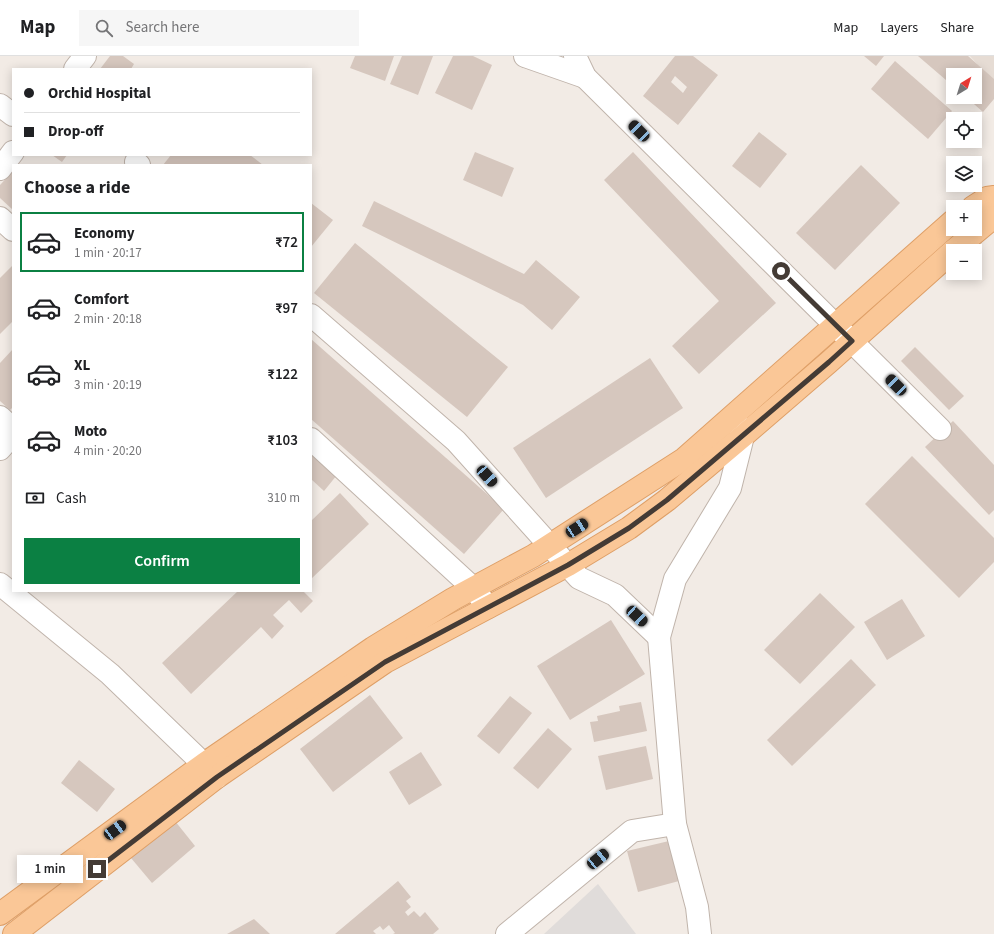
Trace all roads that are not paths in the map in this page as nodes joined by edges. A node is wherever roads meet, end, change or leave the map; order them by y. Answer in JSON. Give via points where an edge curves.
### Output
{"nodes":[{"id":1,"x":85,"y":56,"type":"edge"},
{"id":2,"x":525,"y":56,"type":"edge"},
{"id":3,"x":575,"y":56,"type":"edge"},
{"id":4,"x":75,"y":68,"type":"edge"},
{"id":5,"x":585,"y":77,"type":"junction"},
{"id":6,"x":0,"y":104,"type":"edge"},
{"id":7,"x":12,"y":114,"type":"edge"},
{"id":8,"x":12,"y":153,"type":"edge"},
{"id":9,"x":0,"y":169,"type":"edge"},
{"id":10,"x":994,"y":197,"type":"edge"},
{"id":11,"x":982,"y":201,"type":"edge"},
{"id":12,"x":994,"y":217,"type":"edge"},
{"id":13,"x":0,"y":218,"type":"edge"},
{"id":14,"x":946,"y":227,"type":"edge"},
{"id":15,"x":12,"y":229,"type":"edge"},
{"id":16,"x":961,"y":244,"type":"edge"},
{"id":17,"x":946,"y":257,"type":"edge"},
{"id":18,"x":312,"y":316,"type":"edge"},
{"id":19,"x":835,"y":325,"type":"junction"},
{"id":20,"x":852,"y":341,"type":"junction"},
{"id":21,"x":735,"y":414,"type":"junction"},
{"id":22,"x":0,"y":417,"type":"edge"},
{"id":23,"x":12,"y":428,"type":"edge"},
{"id":24,"x":940,"y":429,"type":"dead end"},
{"id":25,"x":12,"y":435,"type":"edge"},
{"id":26,"x":743,"y":436,"type":"junction"},
{"id":27,"x":312,"y":440,"type":"edge"},
{"id":28,"x":0,"y":449,"type":"edge"},
{"id":29,"x":550,"y":545,"type":"junction"},
{"id":30,"x":568,"y":565,"type":"junction"},
{"id":31,"x":0,"y":584,"type":"edge"},
{"id":32,"x":473,"y":588,"type":"junction"},
{"id":33,"x":488,"y":607,"type":"junction"},
{"id":34,"x":660,"y":637,"type":"junction"},
{"id":35,"x":210,"y":771,"type":"junction"},
{"id":36,"x":675,"y":824,"type":"junction"},
{"id":37,"x":0,"y":914,"type":"edge"},
{"id":38,"x":14,"y":934,"type":"edge"},
{"id":39,"x":507,"y":934,"type":"edge"},
{"id":40,"x":700,"y":934,"type":"edge"}],
"edges":[{"from":1,"to":4,"type":"street"},
{"from":2,"to":5,"type":"street"},
{"from":3,"to":5,"type":"street"},
{"from":5,"to":19,"type":"street"},
{"from":6,"to":7,"type":"street"},
{"from":8,"to":9,"type":"street"},
{"from":10,"to":11,"type":"main road"},
{"from":12,"to":16,"type":"main road"},
{"from":13,"to":15,"type":"street"},
{"from":14,"to":19,"type":"main road"},
{"from":17,"to":20,"type":"main road"},
{"from":18,"to":29,"type":"street","via":[[456,441]]},
{"from":19,"to":20,"type":"street"},
{"from":19,"to":21,"type":"main road"},
{"from":20,"to":24,"type":"street"},
{"from":20,"to":26,"type":"main road"},
{"from":21,"to":26,"type":"street"},
{"from":21,"to":29,"type":"main road","via":[[684,459]]},
{"from":22,"to":23,"type":"street"},
{"from":25,"to":28,"type":"street"},
{"from":26,"to":30,"type":"main road","via":[[667,500],[629,528]]},
{"from":26,"to":34,"type":"street","via":[[730,488],[675,579]]},
{"from":27,"to":32,"type":"street"},
{"from":29,"to":30,"type":"street"},
{"from":29,"to":32,"type":"main road"},
{"from":30,"to":33,"type":"main road"},
{"from":30,"to":34,"type":"street","via":[[579,578],[615,595]]},
{"from":31,"to":35,"type":"street","via":[[110,674]]},
{"from":32,"to":33,"type":"street"},
{"from":32,"to":35,"type":"main road","via":[[373,648]]},
{"from":33,"to":35,"type":"main road","via":[[385,662]]},
{"from":34,"to":36,"type":"street"},
{"from":35,"to":37,"type":"main road"},
{"from":35,"to":38,"type":"main road"},
{"from":36,"to":39,"type":"street","via":[[632,831]]},
{"from":36,"to":40,"type":"street","via":[[697,907]]}]}
